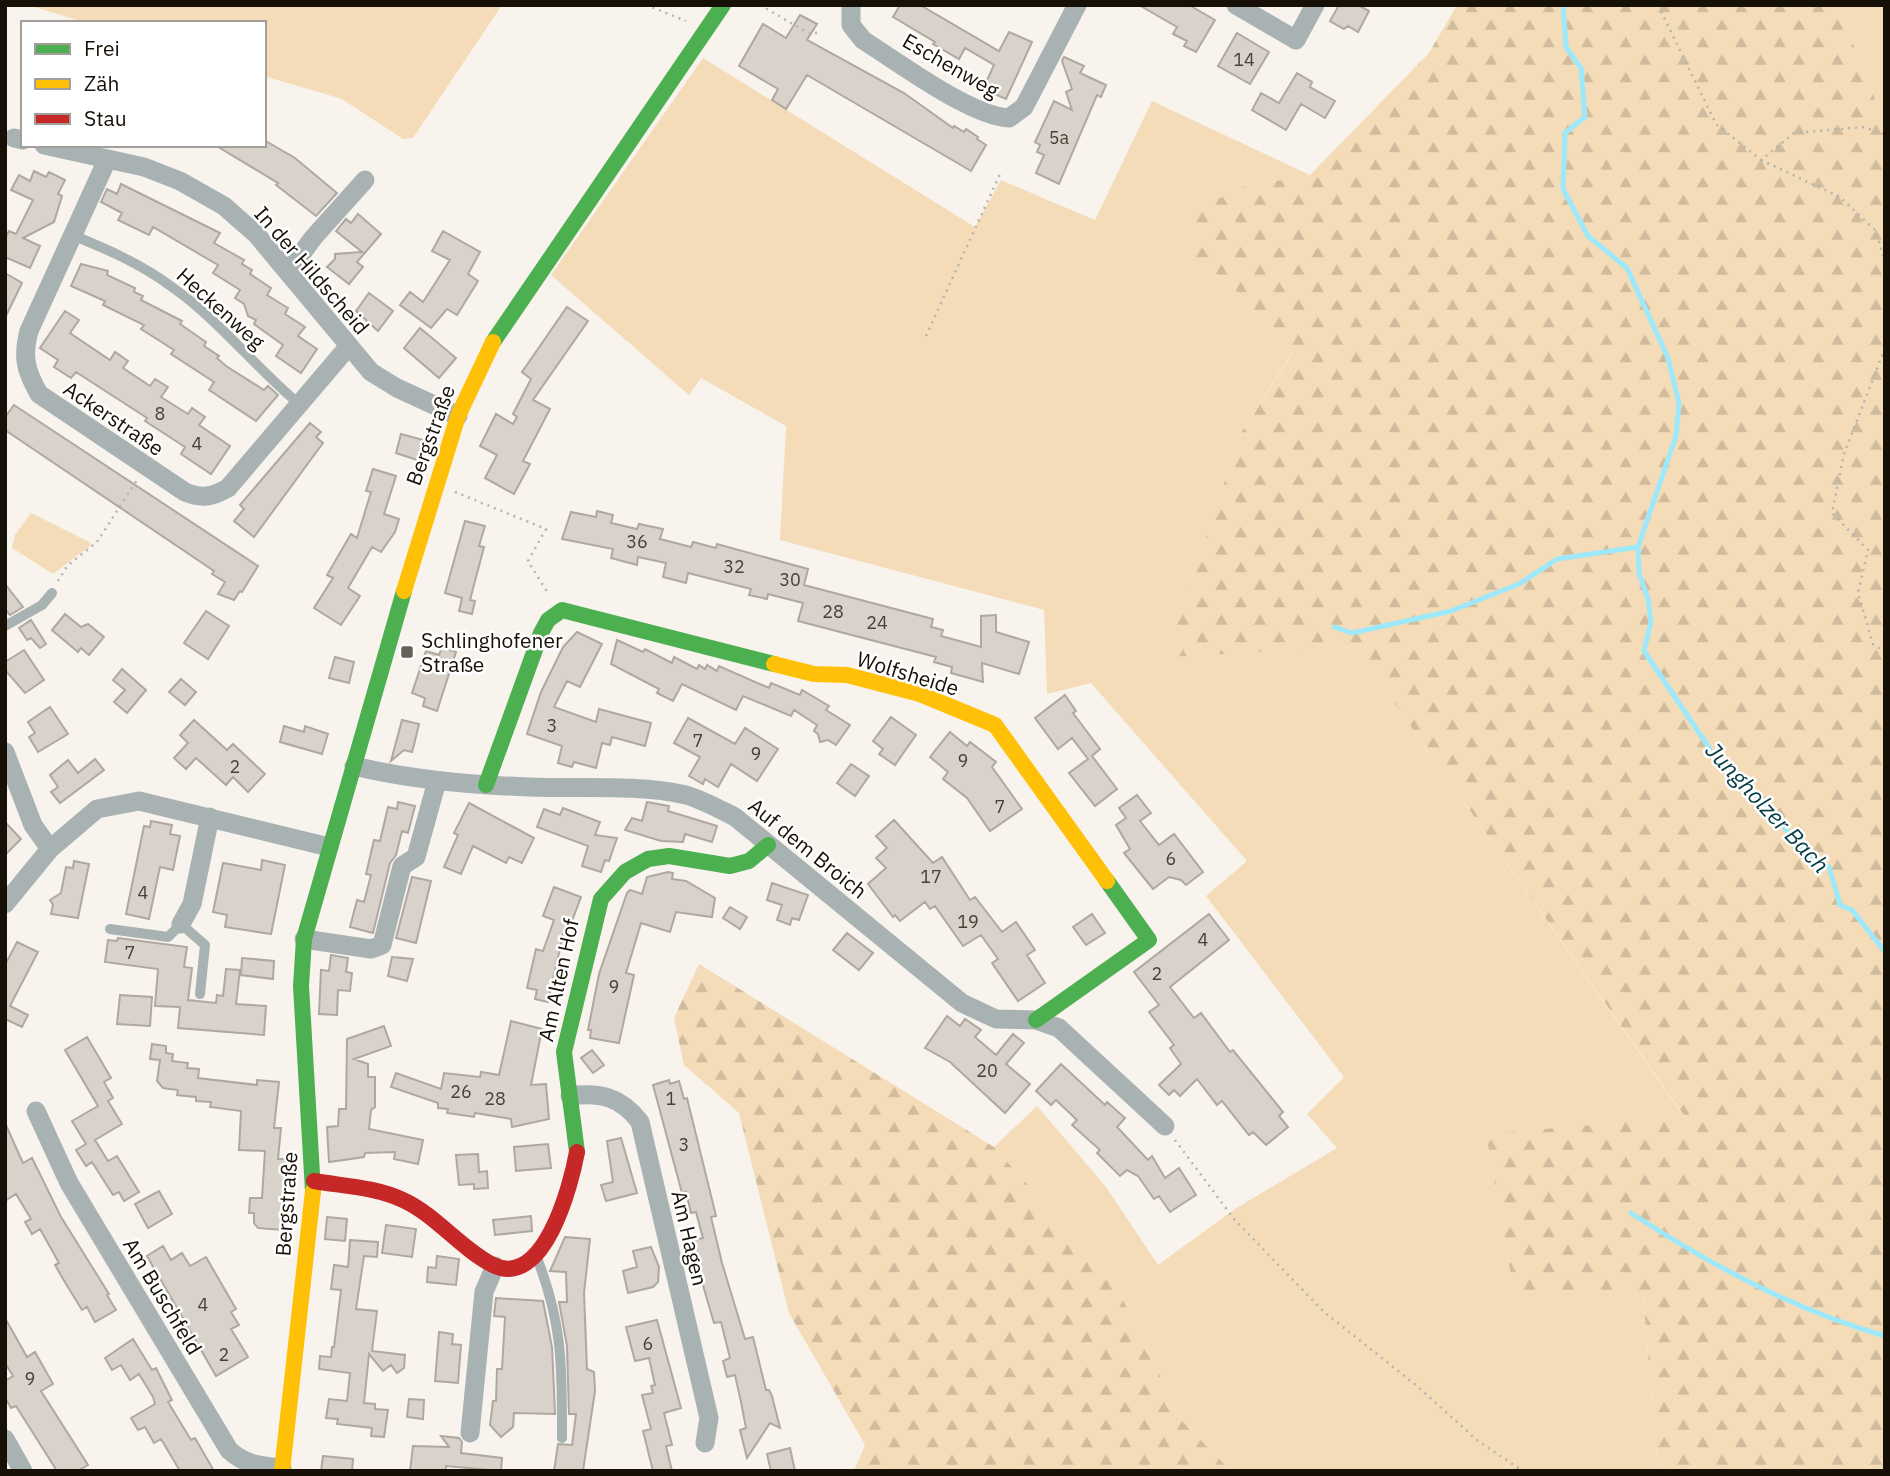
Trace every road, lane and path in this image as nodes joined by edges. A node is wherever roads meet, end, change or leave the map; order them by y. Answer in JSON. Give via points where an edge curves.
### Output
{"nodes":[{"id":1,"x":646,"y":5,"type":"edge"},
{"id":2,"x":723,"y":5,"type":"edge"},
{"id":3,"x":760,"y":5,"type":"edge"},
{"id":4,"x":851,"y":5,"type":"edge"},
{"id":5,"x":1077,"y":5,"type":"edge"},
{"id":6,"x":1236,"y":5,"type":"edge"},
{"id":7,"x":1315,"y":5,"type":"edge"},
{"id":8,"x":1658,"y":5,"type":"edge"},
{"id":9,"x":708,"y":31,"type":"junction"},
{"id":10,"x":821,"y":32,"type":"dead end"},
{"id":11,"x":1885,"y":134,"type":"edge"},
{"id":12,"x":60,"y":147,"type":"edge"},
{"id":13,"x":83,"y":150,"type":"edge"},
{"id":14,"x":107,"y":160,"type":"junction"},
{"id":15,"x":1761,"y":160,"type":"junction"},
{"id":16,"x":1000,"y":174,"type":"dead end"},
{"id":17,"x":365,"y":180,"type":"dead end"},
{"id":18,"x":72,"y":235,"type":"junction"},
{"id":19,"x":1885,"y":263,"type":"edge"},
{"id":20,"x":288,"y":272,"type":"junction"},
{"id":21,"x":926,"y":336,"type":"dead end"},
{"id":22,"x":348,"y":347,"type":"junction"},
{"id":23,"x":1885,"y":348,"type":"edge"},
{"id":24,"x":299,"y":404,"type":"junction"},
{"id":25,"x":457,"y":416,"type":"junction"},
{"id":26,"x":146,"y":466,"type":"junction"},
{"id":27,"x":435,"y":484,"type":"junction"},
{"id":28,"x":52,"y":593,"type":"joint"},
{"id":29,"x":562,"y":610,"type":"junction"},
{"id":30,"x":5,"y":626,"type":"edge"},
{"id":31,"x":1885,"y":652,"type":"edge"},
{"id":32,"x":5,"y":752,"type":"edge"},
{"id":33,"x":354,"y":766,"type":"junction"},
{"id":34,"x":437,"y":780,"type":"junction"},
{"id":35,"x":486,"y":785,"type":"junction"},
{"id":36,"x":210,"y":817,"type":"junction"},
{"id":37,"x":768,"y":845,"type":"junction"},
{"id":38,"x":329,"y":847,"type":"junction"},
{"id":39,"x":50,"y":849,"type":"junction"},
{"id":40,"x":5,"y":905,"type":"edge"},
{"id":41,"x":181,"y":924,"type":"junction"},
{"id":42,"x":110,"y":929,"type":"dead end"},
{"id":43,"x":304,"y":939,"type":"junction"},
{"id":44,"x":200,"y":993,"type":"dead end"},
{"id":45,"x":1035,"y":1020,"type":"junction"},
{"id":46,"x":570,"y":1096,"type":"junction"},
{"id":47,"x":36,"y":1111,"type":"dead end"},
{"id":48,"x":1165,"y":1126,"type":"joint"},
{"id":49,"x":314,"y":1181,"type":"junction"},
{"id":50,"x":537,"y":1257,"type":"junction"},
{"id":51,"x":495,"y":1266,"type":"junction"},
{"id":52,"x":470,"y":1433,"type":"dead end"},
{"id":53,"x":562,"y":1437,"type":"dead end"},
{"id":54,"x":5,"y":1439,"type":"edge"},
{"id":55,"x":705,"y":1443,"type":"dead end"},
{"id":56,"x":282,"y":1470,"type":"edge"},
{"id":57,"x":23,"y":1471,"type":"edge"},
{"id":58,"x":1523,"y":1471,"type":"edge"}],
"edges":[{"from":1,"to":9,"type":"path"},
{"from":2,"to":9,"type":"street","name":"Bergstraße"},
{"from":3,"to":10,"type":"path","via":[[810,34]]},
{"from":4,"to":5,"type":"street","name":"Eschenweg","via":[[851,25],[863,40],[970,105],[1009,118],[1024,107]]},
{"from":6,"to":7,"type":"street","via":[[1296,40]]},
{"from":8,"to":15,"type":"path","via":[[1716,124]]},
{"from":9,"to":25,"type":"street","name":"Bergstraße","via":[[511,312],[486,352]]},
{"from":11,"to":15,"type":"path","via":[[1863,127],[1794,132]]},
{"from":12,"to":13,"type":"street","name":"In der Hildscheid"},
{"from":13,"to":14,"type":"street","name":"In der Hildscheid"},
{"from":14,"to":18,"type":"street","name":"Ackerstraße"},
{"from":14,"to":20,"type":"street","name":"In der Hildscheid","via":[[144,167],[180,181],[224,206]]},
{"from":15,"to":19,"type":"path","via":[[1840,197],[1876,231]]},
{"from":16,"to":21,"type":"path"},
{"from":17,"to":20,"type":"street"},
{"from":18,"to":24,"type":"lane","name":"Heckenweg","via":[[111,251],[172,287]]},
{"from":18,"to":26,"type":"street","name":"Ackerstraße","via":[[29,331],[23,353],[26,371],[39,394]]},
{"from":20,"to":22,"type":"street","name":"In der Hildscheid"},
{"from":22,"to":24,"type":"street","name":"Ackerstraße"},
{"from":22,"to":25,"type":"street","name":"In der Hildscheid","via":[[371,372]]},
{"from":23,"to":31,"type":"path","via":[[1844,454],[1832,513],[1868,550],[1857,593],[1873,644]]},
{"from":24,"to":26,"type":"street","name":"Ackerstraße","via":[[228,488],[215,495],[199,498],[184,492]]},
{"from":25,"to":27,"type":"street","name":"Bergstraße"},
{"from":26,"to":28,"type":"path","via":[[97,542],[67,566]]},
{"from":27,"to":29,"type":"path","via":[[546,529],[528,561]]},
{"from":27,"to":33,"type":"street","name":"Bergstraße"},
{"from":28,"to":30,"type":"lane","via":[[42,605]]},
{"from":29,"to":35,"type":"street","via":[[548,620],[541,633]]},
{"from":29,"to":45,"type":"street","name":"Wolfsheide","via":[[814,674],[847,675],[920,694],[995,725],[1149,940]]},
{"from":32,"to":39,"type":"street","via":[[33,825]]},
{"from":33,"to":34,"type":"street","name":"Auf dem Broich"},
{"from":33,"to":38,"type":"street","name":"Bergstraße"},
{"from":34,"to":35,"type":"street","name":"Auf dem Broich"},
{"from":34,"to":43,"type":"street","via":[[416,857],[402,866],[382,945],[371,949]]},
{"from":35,"to":37,"type":"street","name":"Auf dem Broich","via":[[685,795],[735,817]]},
{"from":36,"to":38,"type":"street"},
{"from":36,"to":39,"type":"street","via":[[139,801],[97,809]]},
{"from":36,"to":41,"type":"street","via":[[192,904]]},
{"from":37,"to":45,"type":"street","name":"Auf dem Broich","via":[[962,1003],[1006,1022]]},
{"from":37,"to":46,"type":"street","name":"Am Alten Hof","via":[[757,858],[730,868],[675,855],[652,856],[632,864],[614,880],[596,914],[564,1052]]},
{"from":38,"to":43,"type":"street","name":"Bergstraße"},
{"from":39,"to":40,"type":"street"},
{"from":41,"to":42,"type":"lane","via":[[168,937]]},
{"from":41,"to":44,"type":"lane","via":[[205,944]]},
{"from":43,"to":49,"type":"street","name":"Bergstraße","via":[[300,986]]},
{"from":45,"to":48,"type":"street","name":"Auf dem Broich","via":[[1059,1028]]},
{"from":46,"to":50,"type":"street","name":"Am Alten Hof","via":[[577,1153],[563,1206]]},
{"from":46,"to":55,"type":"street","name":"Am Hagen","via":[[616,1098],[640,1122],[709,1418]]},
{"from":47,"to":56,"type":"street","name":"Am Buschfeld","via":[[69,1183],[229,1450],[255,1466]]},
{"from":48,"to":58,"type":"path","via":[[1234,1219],[1324,1312],[1478,1441]]},
{"from":49,"to":51,"type":"street","via":[[404,1200]]},
{"from":49,"to":56,"type":"street","name":"Bergstraße"},
{"from":50,"to":51,"type":"street","via":[[516,1268]]},
{"from":50,"to":53,"type":"lane","via":[[554,1301],[561,1350]]},
{"from":51,"to":52,"type":"street","via":[[484,1292]]},
{"from":54,"to":57,"type":"street"}]}
